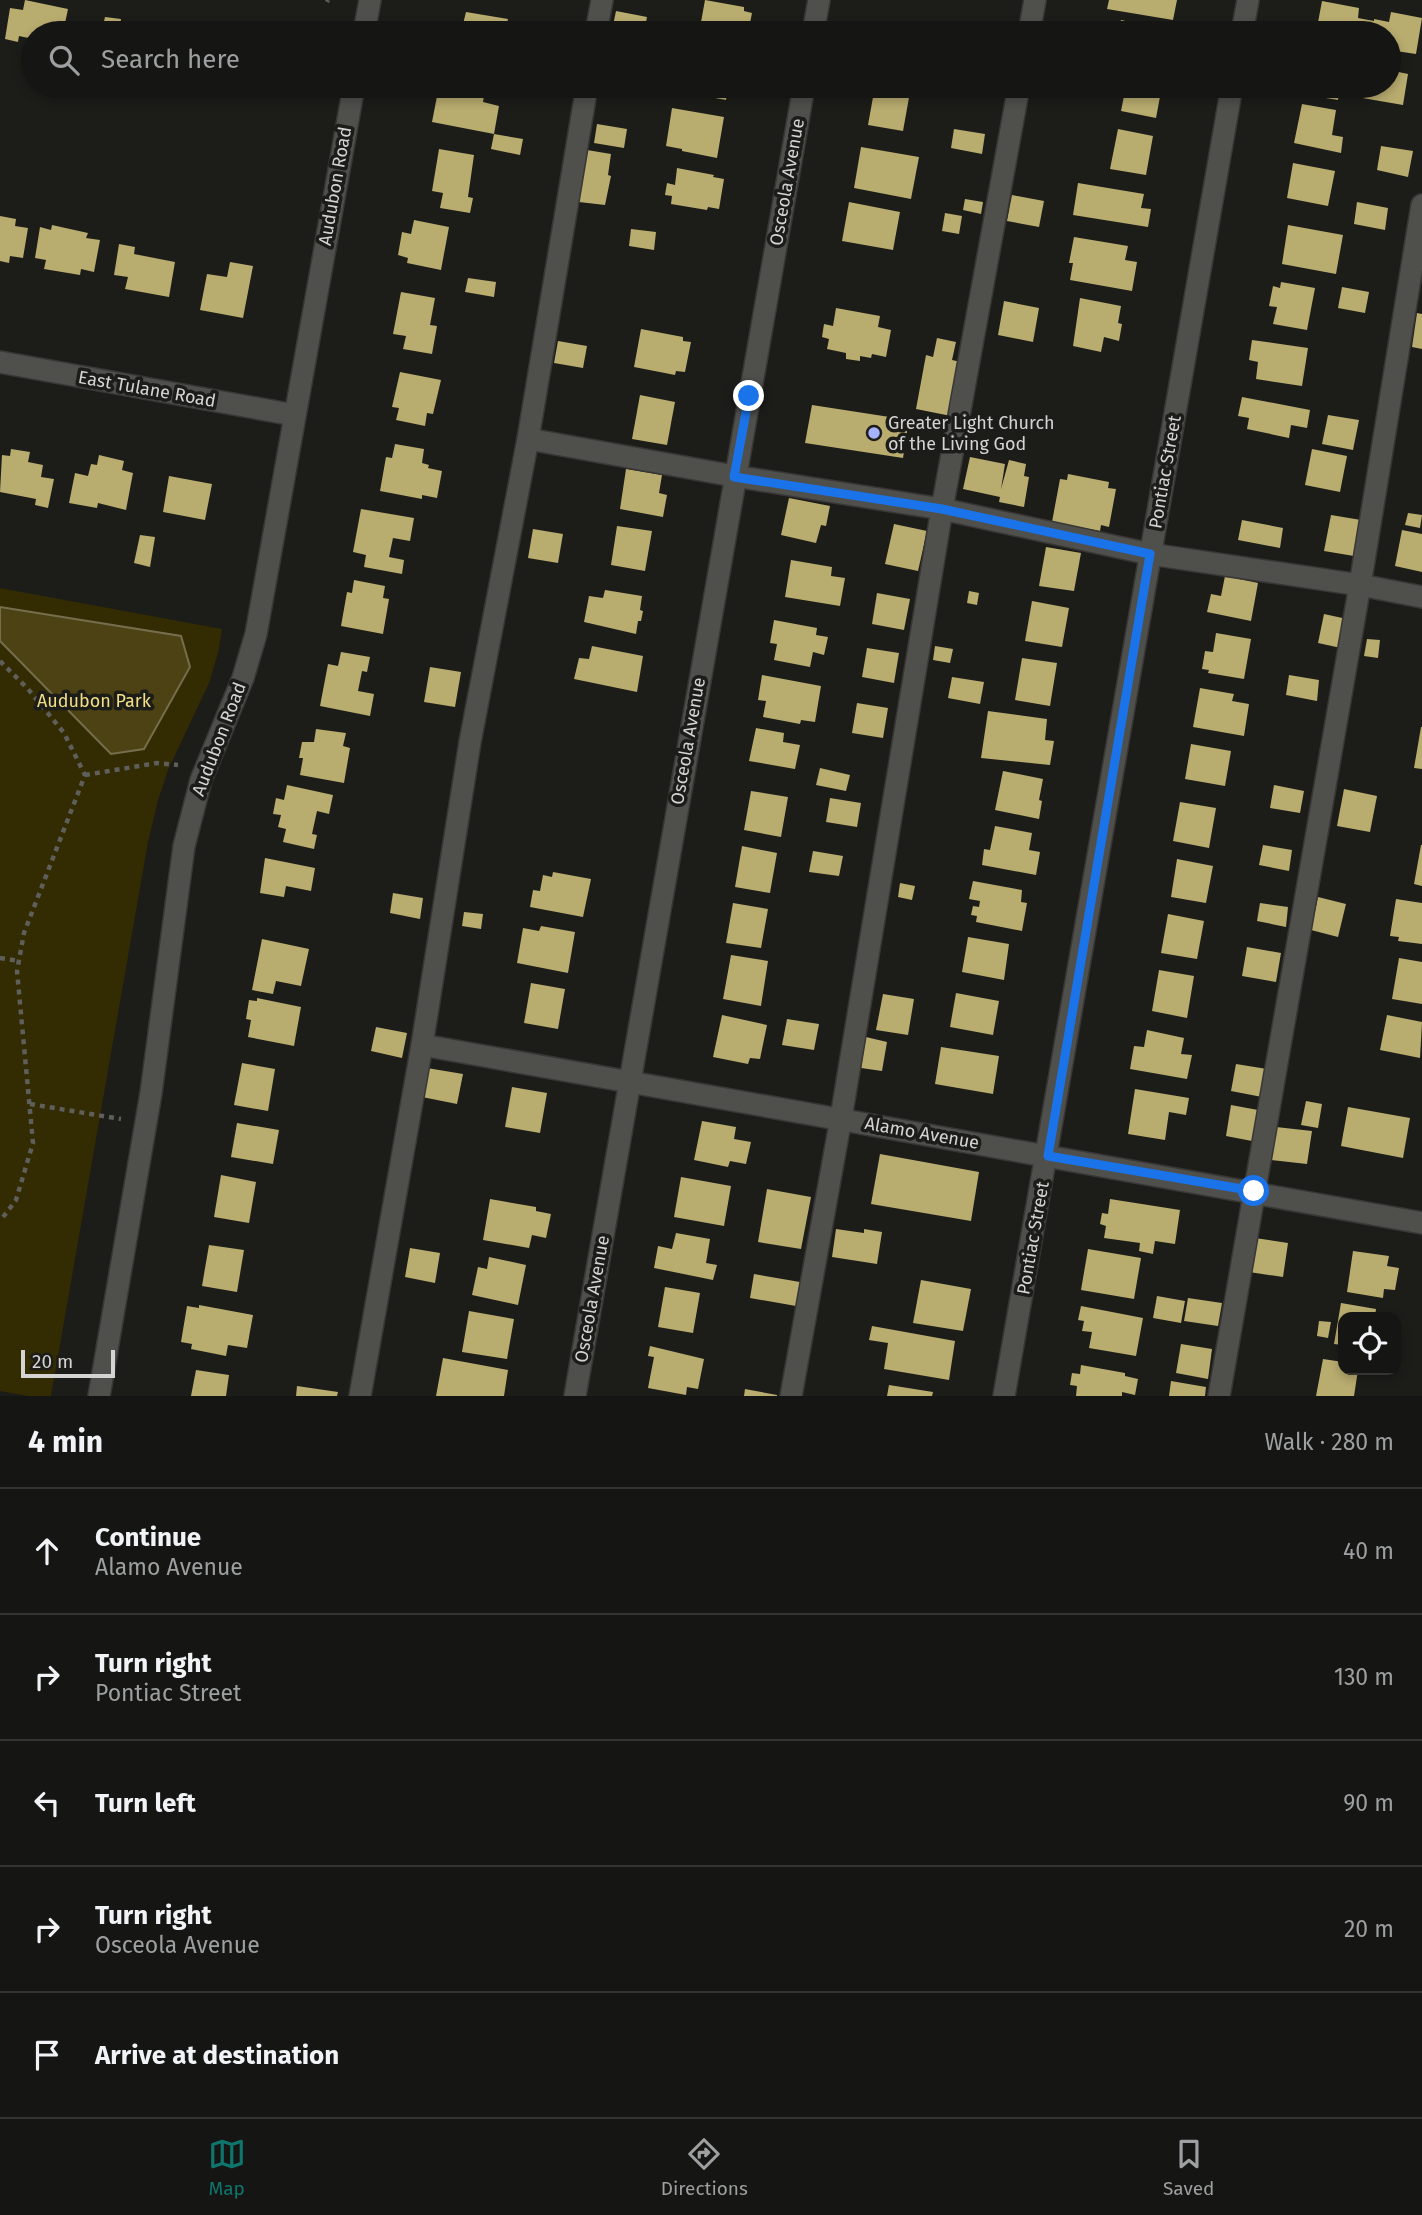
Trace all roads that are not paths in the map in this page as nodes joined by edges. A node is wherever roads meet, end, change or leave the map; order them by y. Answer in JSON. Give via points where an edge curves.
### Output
{"nodes":[{"id":1,"x":370,"y":0,"type":"edge"},
{"id":2,"x":602,"y":0,"type":"edge"},
{"id":3,"x":819,"y":0,"type":"edge"},
{"id":4,"x":1035,"y":0,"type":"edge"},
{"id":5,"x":1248,"y":0,"type":"edge"},
{"id":6,"x":366,"y":21,"type":"edge"},
{"id":7,"x":598,"y":21,"type":"edge"},
{"id":8,"x":815,"y":21,"type":"edge"},
{"id":9,"x":1031,"y":21,"type":"edge"},
{"id":10,"x":1244,"y":21,"type":"edge"},
{"id":11,"x":352,"y":98,"type":"edge"},
{"id":12,"x":585,"y":98,"type":"edge"},
{"id":13,"x":802,"y":98,"type":"edge"},
{"id":14,"x":1017,"y":98,"type":"edge"},
{"id":15,"x":1230,"y":98,"type":"edge"},
{"id":16,"x":1422,"y":205,"type":"edge"},
{"id":17,"x":0,"y":362,"type":"edge"},
{"id":18,"x":295,"y":415,"type":"junction"},
{"id":19,"x":528,"y":439,"type":"junction"},
{"id":20,"x":734,"y":477,"type":"junction"},
{"id":21,"x":942,"y":509,"type":"junction"},
{"id":22,"x":1150,"y":554,"type":"junction"},
{"id":23,"x":1360,"y":585,"type":"junction"},
{"id":24,"x":1422,"y":597,"type":"edge"},
{"id":25,"x":422,"y":1045,"type":"junction"},
{"id":26,"x":629,"y":1082,"type":"junction"},
{"id":27,"x":841,"y":1118,"type":"junction"},
{"id":28,"x":1048,"y":1156,"type":"junction"},
{"id":29,"x":1254,"y":1191,"type":"junction"},
{"id":30,"x":1422,"y":1223,"type":"edge"},
{"id":31,"x":99,"y":1396,"type":"edge"},
{"id":32,"x":360,"y":1396,"type":"edge"},
{"id":33,"x":575,"y":1396,"type":"edge"},
{"id":34,"x":791,"y":1396,"type":"edge"},
{"id":35,"x":1004,"y":1396,"type":"edge"},
{"id":36,"x":1219,"y":1396,"type":"edge"}],
"edges":[{"from":1,"to":6,"type":"street"},
{"from":2,"to":7,"type":"street"},
{"from":3,"to":8,"type":"street"},
{"from":4,"to":9,"type":"street"},
{"from":5,"to":10,"type":"street"},
{"from":11,"to":18,"type":"street","name":"Audubon Road"},
{"from":12,"to":19,"type":"street"},
{"from":13,"to":20,"type":"street","name":"Osceola Avenue"},
{"from":14,"to":21,"type":"street"},
{"from":15,"to":22,"type":"street","name":"Pontiac Street"},
{"from":16,"to":23,"type":"street"},
{"from":17,"to":18,"type":"street","name":"East Tulane Road"},
{"from":18,"to":31,"type":"street","name":"Audubon Road","via":[[256,634],[201,780],[184,846],[146,1124]]},
{"from":19,"to":20,"type":"street"},
{"from":19,"to":25,"type":"street","via":[[470,742]]},
{"from":20,"to":21,"type":"street"},
{"from":20,"to":26,"type":"street","name":"Osceola Avenue"},
{"from":21,"to":22,"type":"street"},
{"from":21,"to":27,"type":"street"},
{"from":22,"to":23,"type":"street"},
{"from":22,"to":28,"type":"street","name":"Pontiac Street"},
{"from":23,"to":24,"type":"street"},
{"from":23,"to":29,"type":"street"},
{"from":25,"to":26,"type":"street","name":"Alamo Avenue"},
{"from":25,"to":32,"type":"street"},
{"from":26,"to":27,"type":"street","name":"Alamo Avenue"},
{"from":26,"to":33,"type":"street","name":"Osceola Avenue"},
{"from":27,"to":28,"type":"street","name":"Alamo Avenue"},
{"from":27,"to":34,"type":"street"},
{"from":28,"to":29,"type":"street","name":"Alamo Avenue"},
{"from":28,"to":35,"type":"street","name":"Pontiac Street"},
{"from":29,"to":30,"type":"street","name":"Alamo Avenue"},
{"from":29,"to":36,"type":"street"}]}
